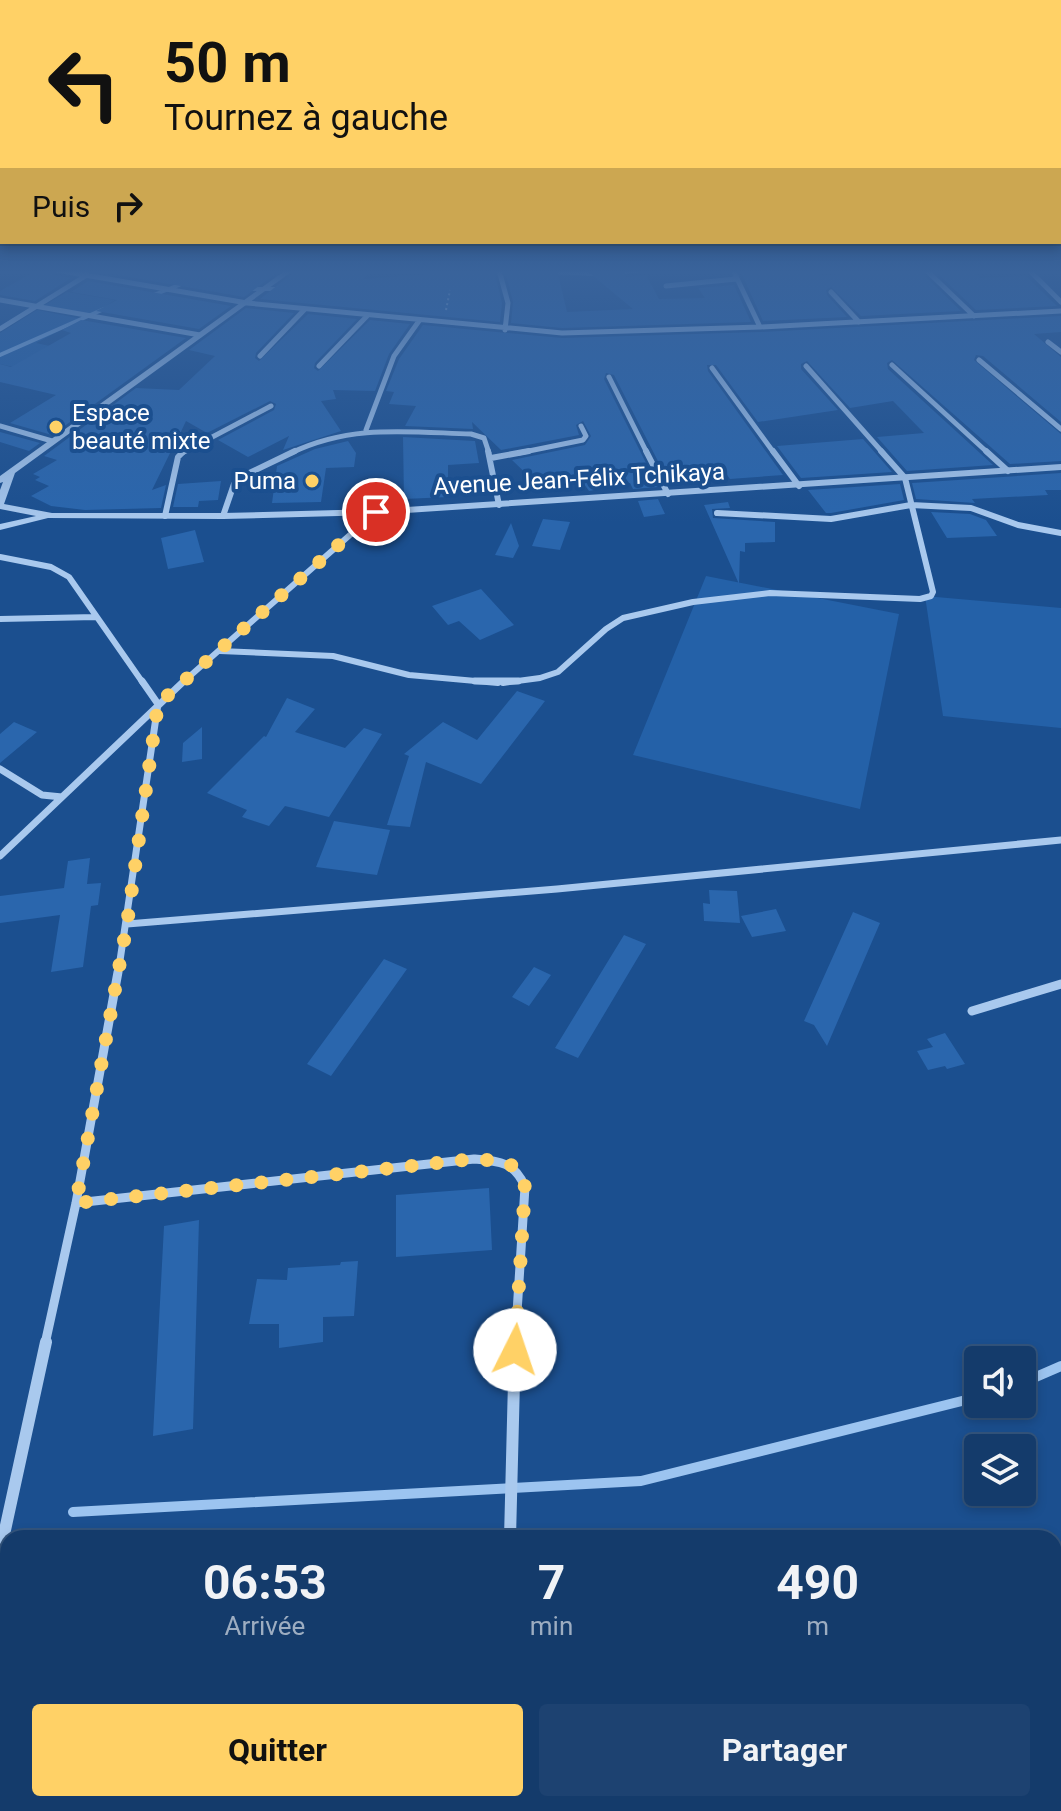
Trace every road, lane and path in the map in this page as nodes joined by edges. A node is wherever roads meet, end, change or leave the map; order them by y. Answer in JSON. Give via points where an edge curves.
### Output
{"nodes":[{"id":1,"x":173,"y":355,"type":"edge"},
{"id":2,"x":330,"y":355,"type":"edge"},
{"id":3,"x":395,"y":355,"type":"edge"},
{"id":4,"x":979,"y":360,"type":"dead end"},
{"id":5,"x":892,"y":365,"type":"dead end"},
{"id":6,"x":319,"y":366,"type":"dead end"},
{"id":7,"x":806,"y":366,"type":"dead end"},
{"id":8,"x":712,"y":368,"type":"dead end"},
{"id":9,"x":609,"y":377,"type":"dead end"},
{"id":10,"x":271,"y":406,"type":"dead end"},
{"id":11,"x":0,"y":426,"type":"edge"},
{"id":12,"x":581,"y":426,"type":"dead end"},
{"id":13,"x":1061,"y":429,"type":"edge"},
{"id":14,"x":366,"y":430,"type":"junction"},
{"id":15,"x":52,"y":441,"type":"junction"},
{"id":16,"x":491,"y":458,"type":"junction"},
{"id":17,"x":1061,"y":467,"type":"edge"},
{"id":18,"x":1008,"y":471,"type":"junction"},
{"id":19,"x":11,"y":472,"type":"junction"},
{"id":20,"x":905,"y":478,"type":"junction"},
{"id":21,"x":0,"y":480,"type":"edge"},
{"id":22,"x":799,"y":486,"type":"junction"},
{"id":23,"x":668,"y":494,"type":"junction"},
{"id":24,"x":0,"y":505,"type":"edge"},
{"id":25,"x":499,"y":505,"type":"junction"},
{"id":26,"x":911,"y":505,"type":"junction"},
{"id":27,"x":376,"y":512,"type":"junction"},
{"id":28,"x":717,"y":513,"type":"dead end"},
{"id":29,"x":52,"y":516,"type":"junction"},
{"id":30,"x":165,"y":516,"type":"junction"},
{"id":31,"x":223,"y":516,"type":"junction"},
{"id":32,"x":0,"y":524,"type":"edge"},
{"id":33,"x":1061,"y":533,"type":"edge"},
{"id":34,"x":0,"y":557,"type":"edge"},
{"id":35,"x":96,"y":617,"type":"junction"},
{"id":36,"x":0,"y":619,"type":"edge"},
{"id":37,"x":220,"y":651,"type":"junction"},
{"id":38,"x":158,"y":704,"type":"junction"},
{"id":39,"x":0,"y":769,"type":"edge"},
{"id":40,"x":62,"y":797,"type":"junction"},
{"id":41,"x":1061,"y":840,"type":"edge"},
{"id":42,"x":0,"y":856,"type":"edge"},
{"id":43,"x":127,"y":924,"type":"junction"},
{"id":44,"x":1061,"y":984,"type":"edge"},
{"id":45,"x":972,"y":1011,"type":"dead end"},
{"id":46,"x":76,"y":1203,"type":"junction"},
{"id":47,"x":5,"y":1530,"type":"edge"},
{"id":48,"x":510,"y":1530,"type":"edge"}],
"edges":[{"from":1,"to":15,"type":"street"},
{"from":2,"to":6,"type":"street"},
{"from":3,"to":14,"type":"street"},
{"from":4,"to":13,"type":"street"},
{"from":5,"to":18,"type":"street"},
{"from":7,"to":20,"type":"street"},
{"from":8,"to":22,"type":"street"},
{"from":9,"to":23,"type":"street"},
{"from":10,"to":30,"type":"street","via":[[183,451]]},
{"from":11,"to":15,"type":"street"},
{"from":12,"to":16,"type":"street","via":[[583,440]]},
{"from":14,"to":16,"type":"street","via":[[479,435]]},
{"from":14,"to":31,"type":"street","via":[[296,450],[241,477]]},
{"from":15,"to":19,"type":"street"},
{"from":16,"to":25,"type":"street"},
{"from":17,"to":18,"type":"street","name":"Avenue Jean-Félix Tchikaya"},
{"from":18,"to":20,"type":"street","name":"Avenue Jean-Félix Tchikaya"},
{"from":19,"to":21,"type":"street"},
{"from":19,"to":24,"type":"street"},
{"from":20,"to":22,"type":"street","name":"Avenue Jean-Félix Tchikaya"},
{"from":20,"to":26,"type":"street"},
{"from":22,"to":23,"type":"street","name":"Avenue Jean-Félix Tchikaya"},
{"from":23,"to":25,"type":"street","name":"Avenue Jean-Félix Tchikaya"},
{"from":24,"to":29,"type":"street","name":"Avenue Jean-Félix Tchikaya"},
{"from":24,"to":32,"type":"street","via":[[5,515]]},
{"from":25,"to":27,"type":"street","name":"Avenue Jean-Félix Tchikaya"},
{"from":26,"to":28,"type":"street","via":[[831,519]]},
{"from":26,"to":33,"type":"street","via":[[971,508]]},
{"from":26,"to":37,"type":"street","via":[[933,592],[920,599],[770,593],[693,602],[623,618],[558,672],[501,683],[409,675],[333,656]]},
{"from":27,"to":31,"type":"street","name":"Avenue Jean-Félix Tchikaya"},
{"from":27,"to":37,"type":"street"},
{"from":29,"to":30,"type":"street","name":"Avenue Jean-Félix Tchikaya"},
{"from":29,"to":32,"type":"street","name":"Avenue Jean-Félix Tchikaya"},
{"from":30,"to":31,"type":"street","name":"Avenue Jean-Félix Tchikaya"},
{"from":34,"to":35,"type":"street","via":[[60,569]]},
{"from":35,"to":36,"type":"street"},
{"from":35,"to":38,"type":"street"},
{"from":37,"to":38,"type":"street"},
{"from":38,"to":40,"type":"street"},
{"from":38,"to":43,"type":"street"},
{"from":39,"to":40,"type":"street","via":[[42,795]]},
{"from":40,"to":42,"type":"street"},
{"from":41,"to":43,"type":"street"},
{"from":43,"to":46,"type":"street"},
{"from":44,"to":45,"type":"street"},
{"from":46,"to":47,"type":"street"},
{"from":46,"to":48,"type":"street","via":[[474,1159],[510,1163],[520,1171],[525,1187]]}]}
